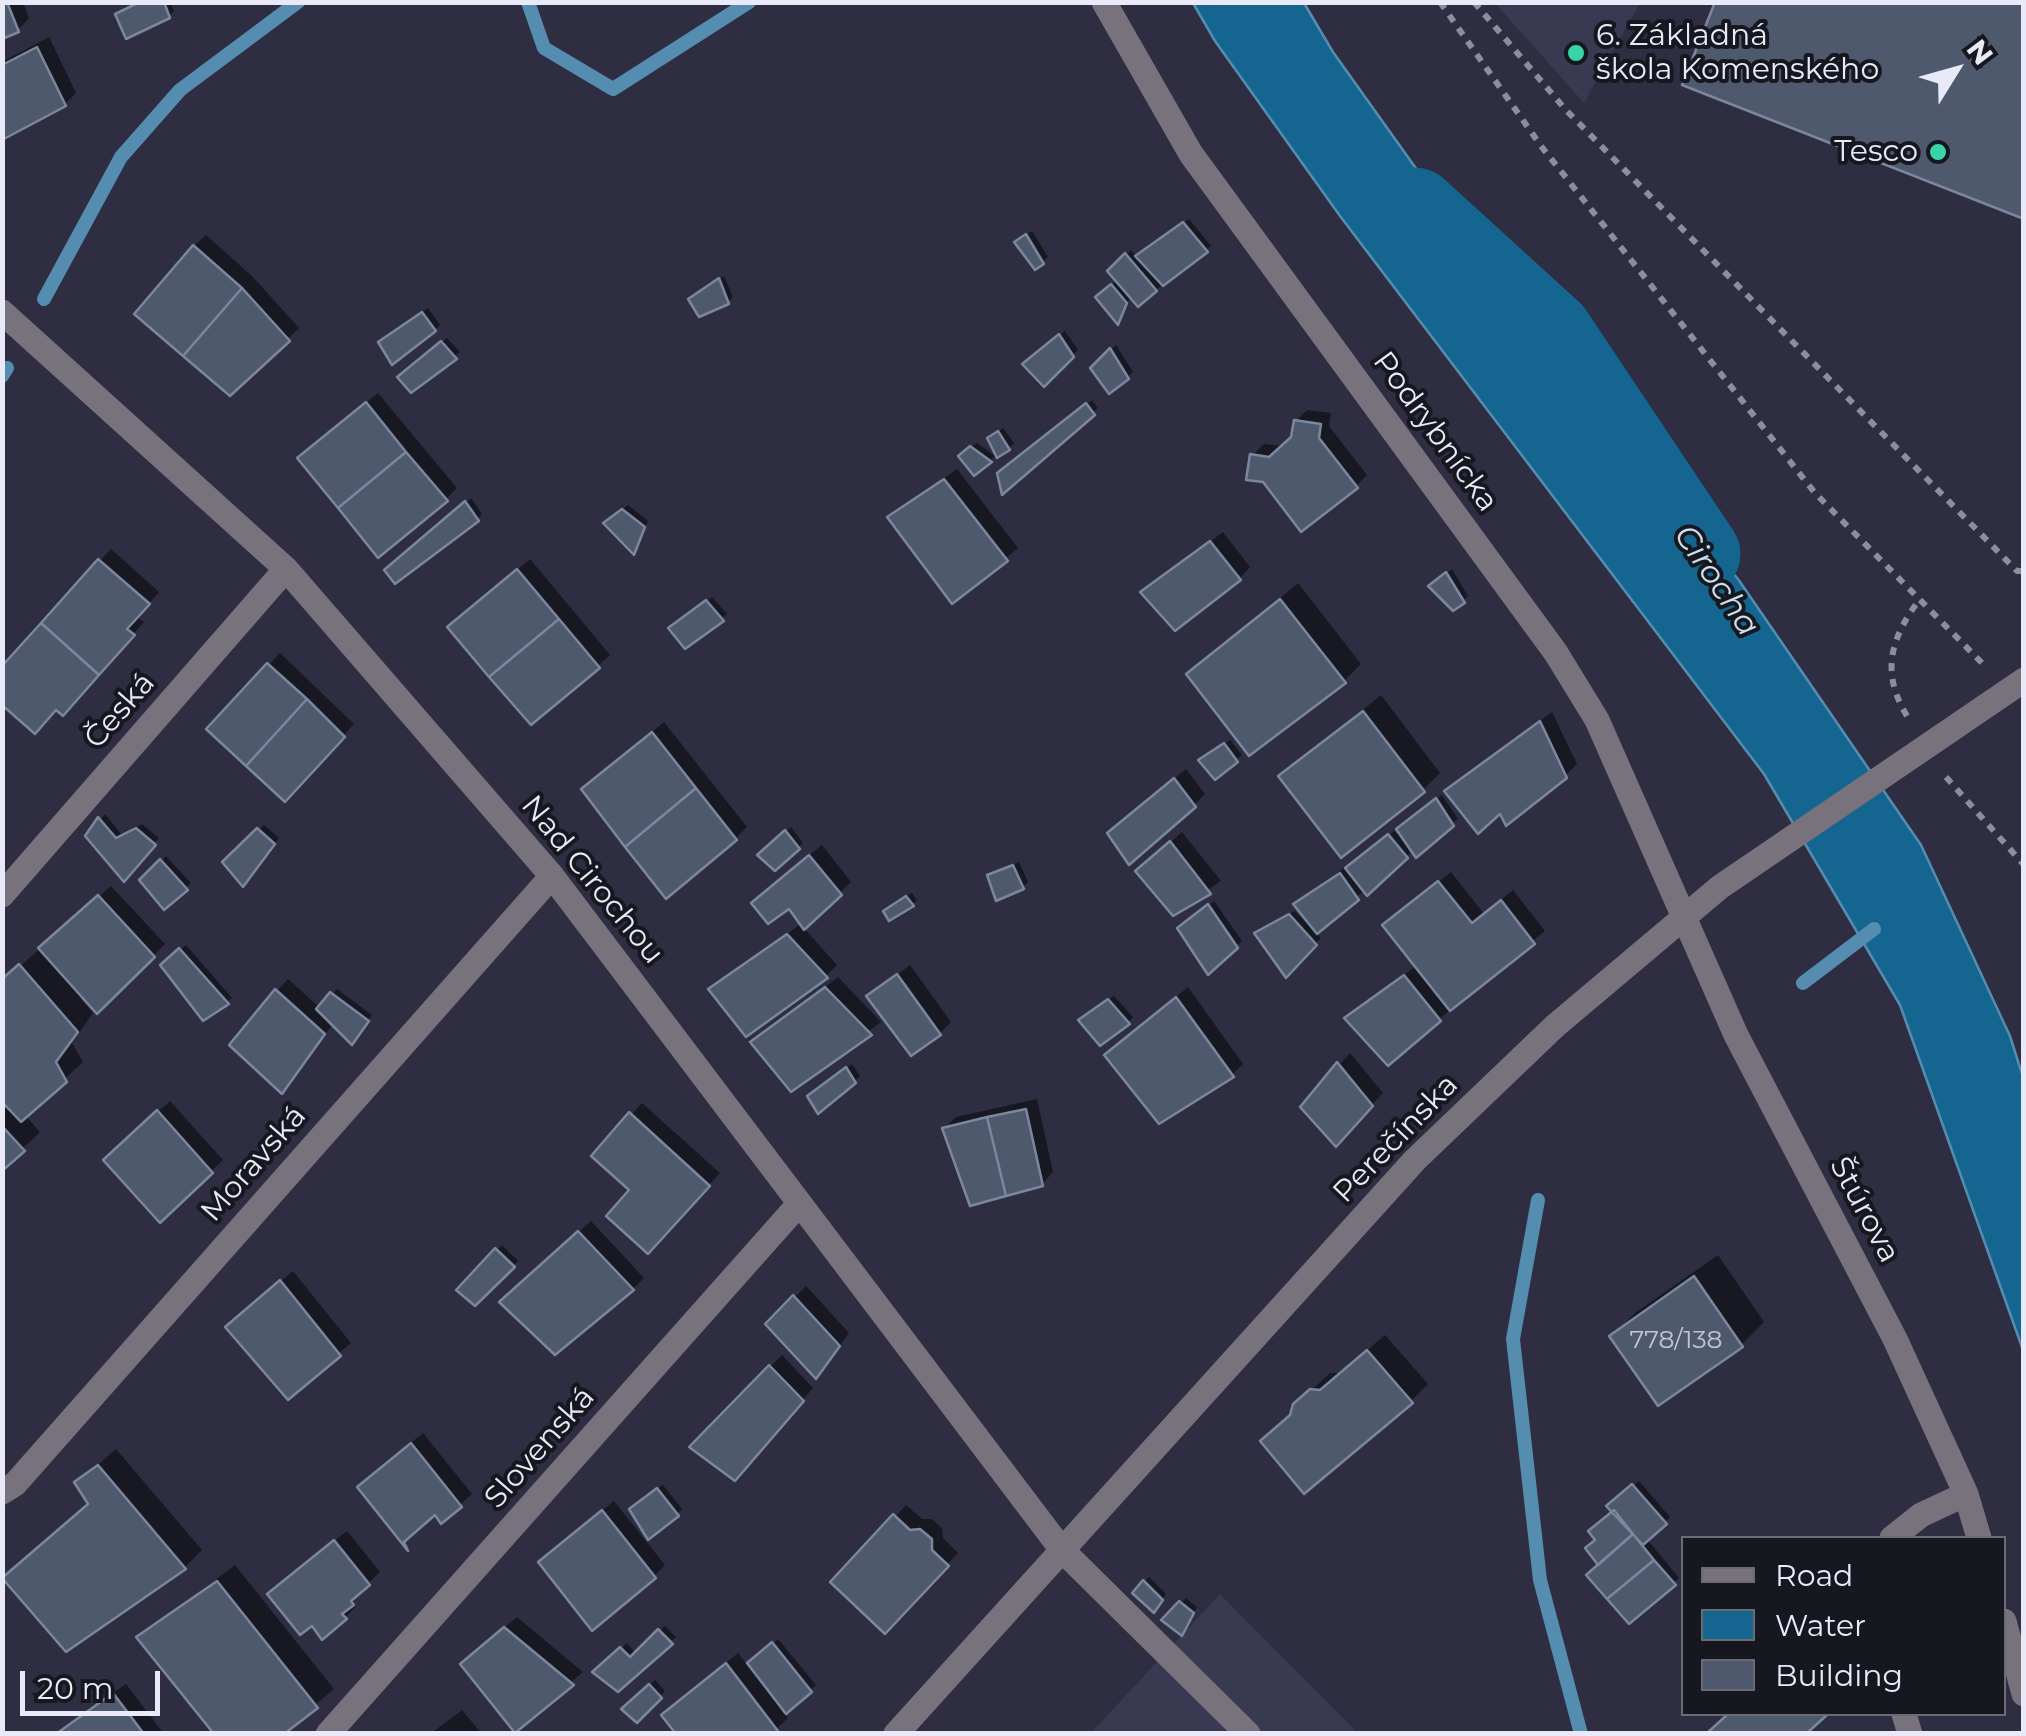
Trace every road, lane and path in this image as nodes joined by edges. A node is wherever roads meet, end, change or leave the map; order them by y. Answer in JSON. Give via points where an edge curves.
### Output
{"nodes":[{"id":1,"x":1104,"y":2,"type":"edge"},
{"id":2,"x":1440,"y":2,"type":"edge"},
{"id":3,"x":1474,"y":2,"type":"edge"},
{"id":4,"x":2,"y":312,"type":"edge"},
{"id":5,"x":286,"y":569,"type":"junction"},
{"id":6,"x":2024,"y":572,"type":"edge"},
{"id":7,"x":1984,"y":664,"type":"dead end"},
{"id":8,"x":2024,"y":680,"type":"edge"},
{"id":9,"x":552,"y":876,"type":"junction"},
{"id":10,"x":2,"y":895,"type":"edge"},
{"id":11,"x":1682,"y":916,"type":"junction"},
{"id":12,"x":800,"y":1204,"type":"junction"},
{"id":13,"x":2,"y":1492,"type":"edge"},
{"id":14,"x":1966,"y":1494,"type":"junction"},
{"id":15,"x":1895,"y":1536,"type":"edge"},
{"id":16,"x":1979,"y":1536,"type":"edge"},
{"id":17,"x":1062,"y":1550,"type":"junction"},
{"id":18,"x":2006,"y":1629,"type":"edge"},
{"id":19,"x":2024,"y":1694,"type":"edge"},
{"id":20,"x":328,"y":1734,"type":"edge"},
{"id":21,"x":896,"y":1734,"type":"edge"},
{"id":22,"x":1248,"y":1734,"type":"edge"}],
"edges":[{"from":1,"to":11,"type":"street","name":"Podrybnícka","via":[[1191,154],[1556,653],[1598,720]]},
{"from":2,"to":7,"type":"path","via":[[1541,146],[1815,493]]},
{"from":3,"to":6,"type":"path","via":[[1579,123]]},
{"from":4,"to":5,"type":"street","name":"Nad Cirochou"},
{"from":5,"to":9,"type":"street","name":"Nad Cirochou"},
{"from":5,"to":10,"type":"street","name":"Česká"},
{"from":8,"to":11,"type":"street","name":"Perečínska"},
{"from":9,"to":12,"type":"street","name":"Nad Cirochou"},
{"from":9,"to":13,"type":"street","name":"Moravská"},
{"from":11,"to":14,"type":"street","name":"Štúrova"},
{"from":11,"to":17,"type":"street","name":"Perečínska","via":[[1415,1160]]},
{"from":12,"to":17,"type":"street","name":"Nad Cirochou"},
{"from":12,"to":20,"type":"street","name":"Slovenská"},
{"from":14,"to":15,"type":"street"},
{"from":14,"to":16,"type":"street","name":"Štúrova"},
{"from":17,"to":21,"type":"street","name":"Perečínska"},
{"from":17,"to":22,"type":"street","name":"Nad Cirochou"},
{"from":18,"to":19,"type":"street"}]}
